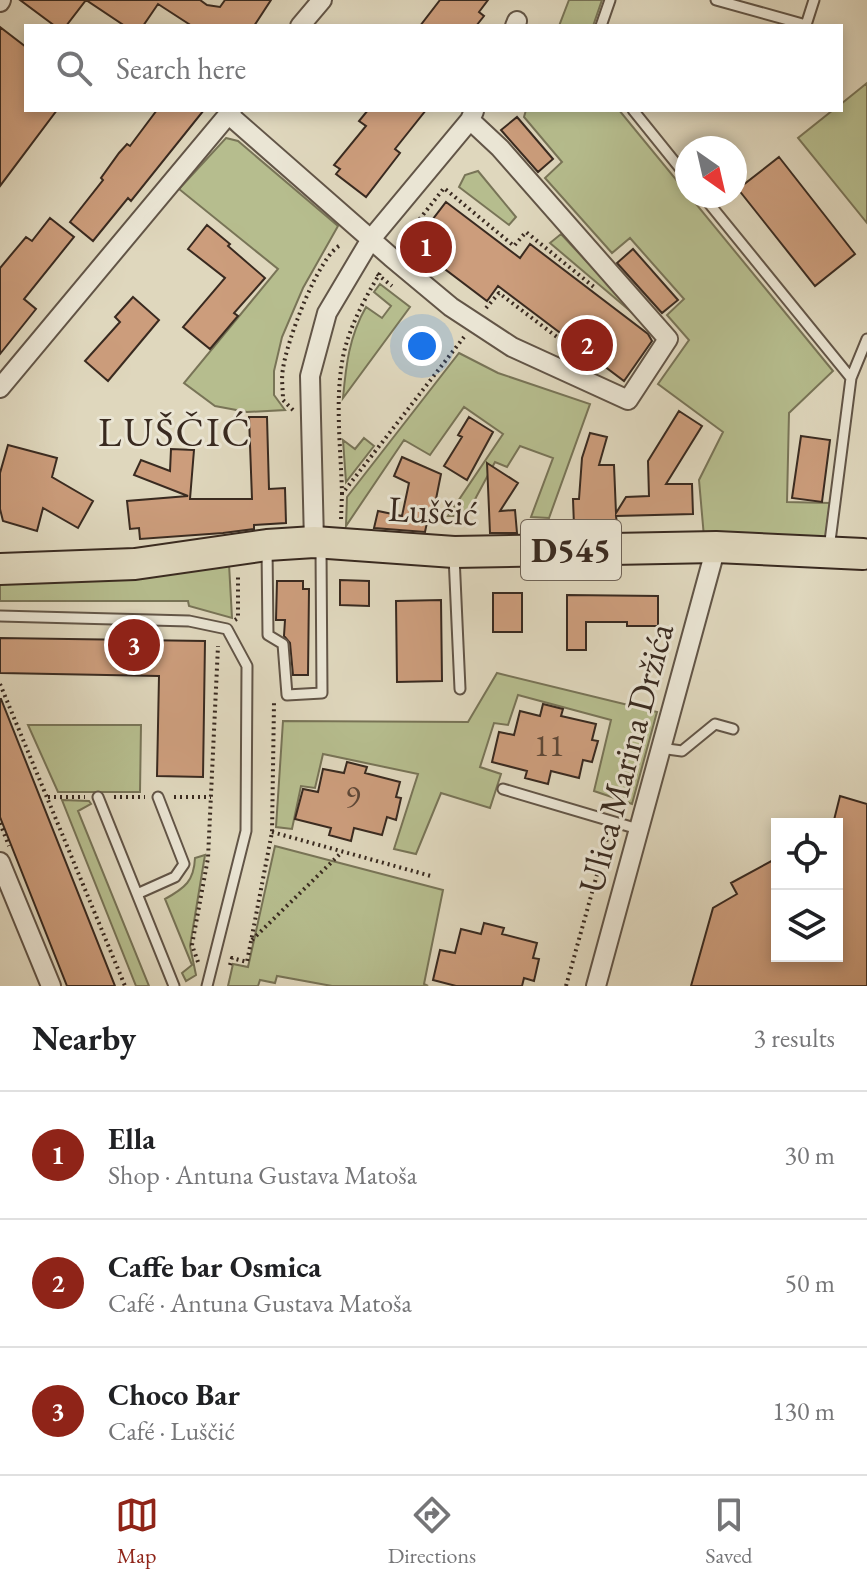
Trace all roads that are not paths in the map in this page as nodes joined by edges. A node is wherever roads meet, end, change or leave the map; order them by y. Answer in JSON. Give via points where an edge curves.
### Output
{"nodes":[{"id":1,"x":322,"y":0,"type":"edge"},
{"id":2,"x":610,"y":0,"type":"edge"},
{"id":3,"x":716,"y":0,"type":"edge"},
{"id":4,"x":814,"y":0,"type":"edge"},
{"id":5,"x":302,"y":24,"type":"edge"},
{"id":6,"x":602,"y":24,"type":"edge"},
{"id":7,"x":802,"y":24,"type":"edge"},
{"id":8,"x":806,"y":24,"type":"edge"},
{"id":9,"x":230,"y":112,"type":"edge"},
{"id":10,"x":635,"y":112,"type":"edge"},
{"id":11,"x":472,"y":115,"type":"edge"},
{"id":12,"x":675,"y":162,"type":"edge"},
{"id":13,"x":713,"y":208,"type":"edge"},
{"id":14,"x":371,"y":239,"type":"junction"},
{"id":15,"x":867,"y":339,"type":"edge"},
{"id":16,"x":851,"y":378,"type":"junction"},
{"id":17,"x":0,"y":388,"type":"edge"},
{"id":18,"x":325,"y":538,"type":"junction"},
{"id":19,"x":267,"y":545,"type":"junction"},
{"id":20,"x":716,"y":547,"type":"junction"},
{"id":21,"x":454,"y":552,"type":"junction"},
{"id":22,"x":828,"y":552,"type":"junction"},
{"id":23,"x":863,"y":554,"type":"dead end"},
{"id":24,"x":0,"y":569,"type":"edge"},
{"id":25,"x":0,"y":616,"type":"edge"},
{"id":26,"x":460,"y":689,"type":"dead end"},
{"id":27,"x":733,"y":729,"type":"dead end"},
{"id":28,"x":660,"y":748,"type":"junction"},
{"id":29,"x":503,"y":789,"type":"dead end"},
{"id":30,"x":98,"y":797,"type":"road end"},
{"id":31,"x":158,"y":797,"type":"road end"},
{"id":32,"x":638,"y":829,"type":"junction"},
{"id":33,"x":0,"y":862,"type":"edge"},
{"id":34,"x":137,"y":894,"type":"junction"},
{"id":35,"x":51,"y":986,"type":"edge"},
{"id":36,"x":174,"y":986,"type":"edge"},
{"id":37,"x":207,"y":986,"type":"edge"},
{"id":38,"x":596,"y":986,"type":"edge"}],
"edges":[{"from":1,"to":5,"type":"street"},
{"from":2,"to":6,"type":"lane"},
{"from":3,"to":7,"type":"lane"},
{"from":4,"to":8,"type":"lane"},
{"from":9,"to":14,"type":"street"},
{"from":9,"to":17,"type":"street"},
{"from":10,"to":12,"type":"lane"},
{"from":11,"to":14,"type":"street"},
{"from":11,"to":14,"type":"street","via":[[668,339],[628,400],[512,347],[474,323]]},
{"from":13,"to":16,"type":"lane"},
{"from":14,"to":18,"type":"street","via":[[327,313],[310,376]]},
{"from":15,"to":16,"type":"lane"},
{"from":16,"to":22,"type":"lane"},
{"from":18,"to":19,"type":"main road","name":"Luščić","number":"D545"},
{"from":18,"to":19,"type":"lane","via":[[322,693],[287,695],[283,644],[268,635]]},
{"from":18,"to":21,"type":"main road","name":"Luščić","number":"D545"},
{"from":19,"to":24,"type":"main road","name":"Luščić","number":"D545","via":[[135,564]]},
{"from":20,"to":21,"type":"main road","name":"Luščić","number":"D545"},
{"from":20,"to":22,"type":"main road","name":"Luščić","number":"D545"},
{"from":20,"to":28,"type":"street","name":"Ulica Marina Držića"},
{"from":21,"to":26,"type":"lane"},
{"from":22,"to":23,"type":"main road","name":"Luščić","number":"D545"},
{"from":25,"to":37,"type":"lane","via":[[189,621],[227,629],[247,666],[246,831]]},
{"from":27,"to":28,"type":"lane","via":[[715,724],[682,751]]},
{"from":28,"to":32,"type":"street","name":"Ulica Marina Držića"},
{"from":29,"to":32,"type":"lane"},
{"from":30,"to":34,"type":"lane"},
{"from":31,"to":34,"type":"lane","via":[[184,864],[175,877]]},
{"from":32,"to":38,"type":"street","name":"Ulica Marina Držića"},
{"from":33,"to":35,"type":"street"},
{"from":34,"to":36,"type":"lane"}]}
